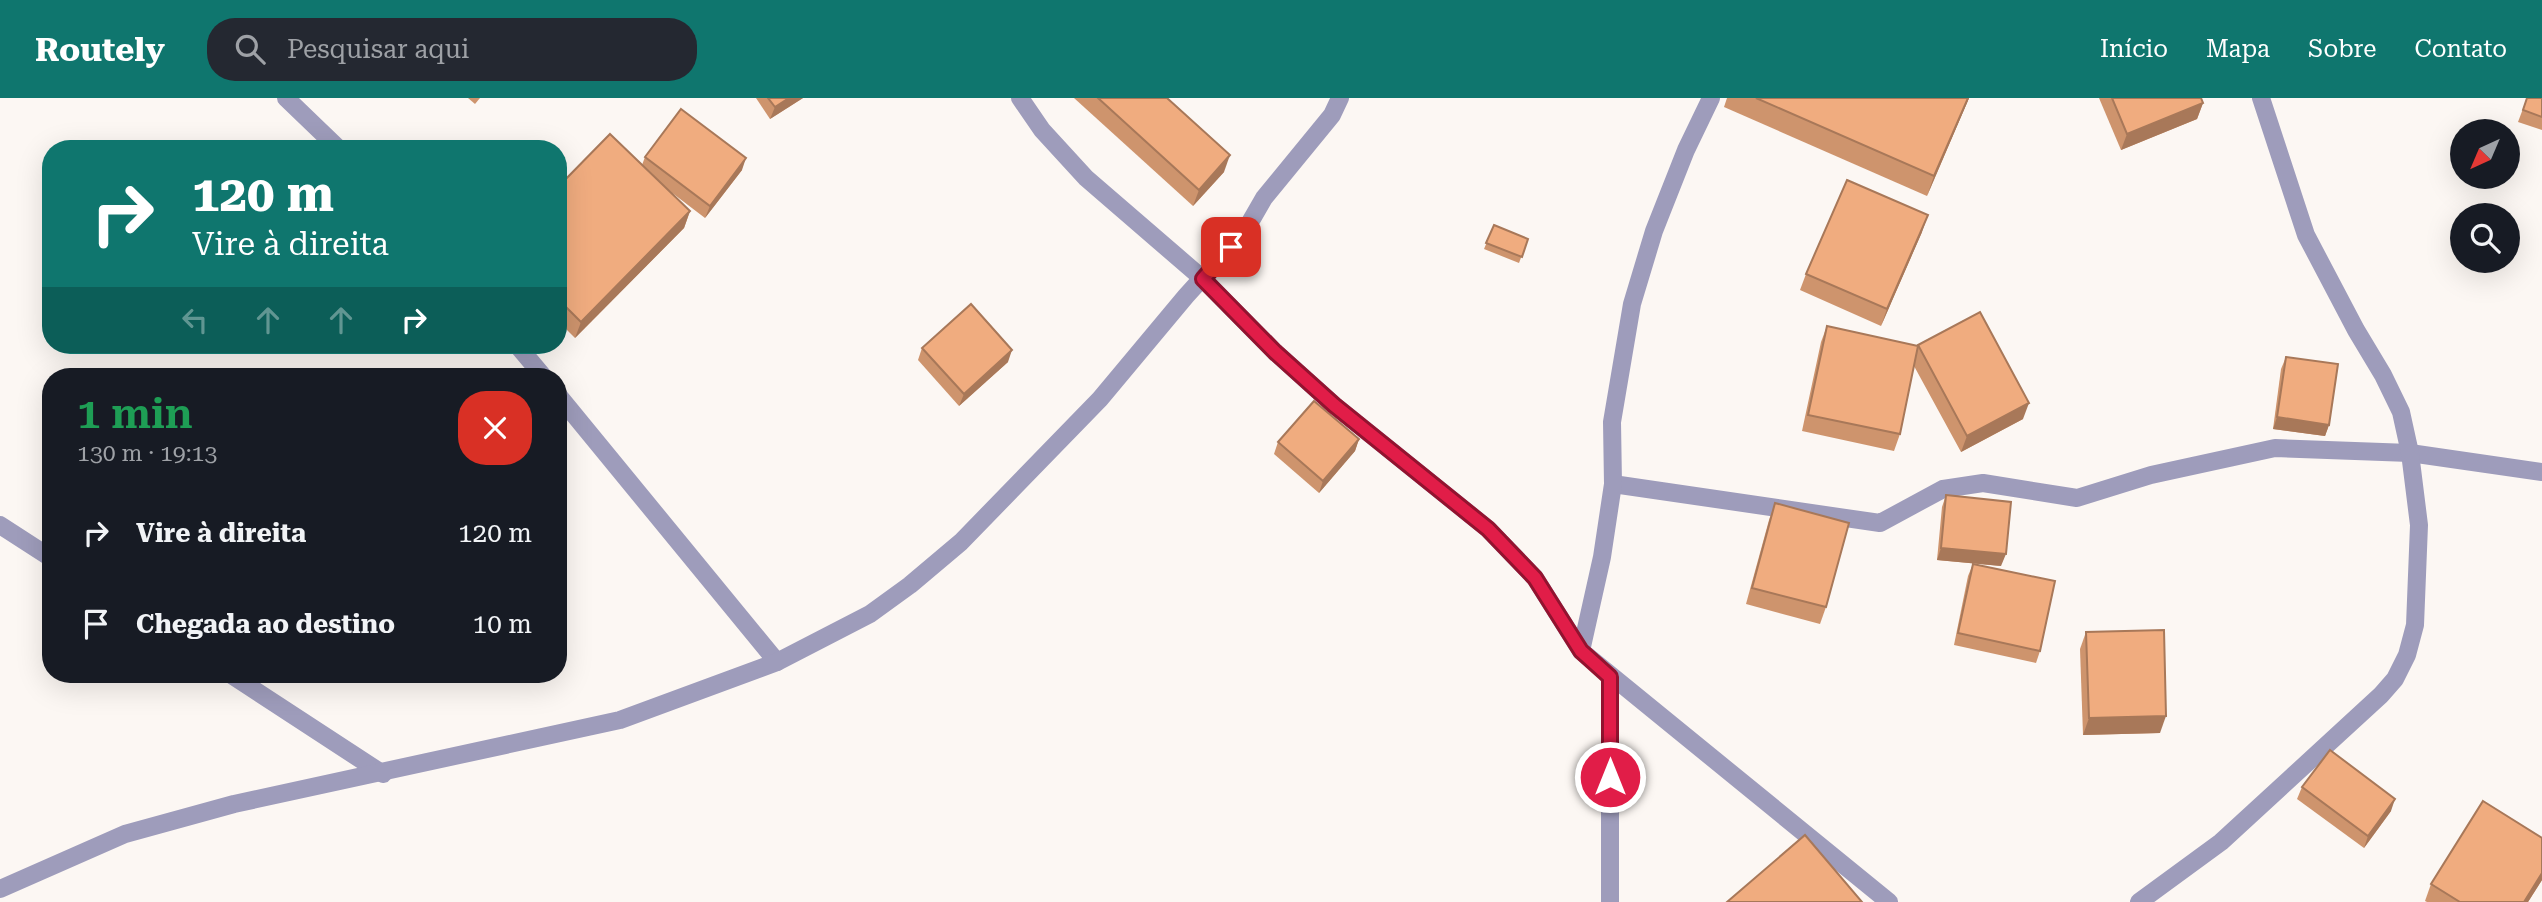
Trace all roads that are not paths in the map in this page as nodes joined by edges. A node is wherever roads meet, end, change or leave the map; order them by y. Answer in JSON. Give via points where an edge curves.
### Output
{"nodes":[{"id":1,"x":286,"y":98,"type":"edge"},
{"id":2,"x":1020,"y":98,"type":"edge"},
{"id":3,"x":1340,"y":98,"type":"edge"},
{"id":4,"x":1711,"y":98,"type":"edge"},
{"id":5,"x":2261,"y":98,"type":"edge"},
{"id":6,"x":330,"y":140,"type":"edge"},
{"id":7,"x":1203,"y":279,"type":"junction"},
{"id":8,"x":525,"y":354,"type":"edge"},
{"id":9,"x":536,"y":368,"type":"edge"},
{"id":10,"x":567,"y":406,"type":"edge"},
{"id":11,"x":2410,"y":453,"type":"junction"},
{"id":12,"x":2542,"y":472,"type":"edge"},
{"id":13,"x":1613,"y":484,"type":"junction"},
{"id":14,"x":0,"y":525,"type":"edge"},
{"id":15,"x":42,"y":552,"type":"edge"},
{"id":16,"x":1581,"y":651,"type":"junction"},
{"id":17,"x":777,"y":662,"type":"junction"},
{"id":18,"x":1610,"y":677,"type":"junction"},
{"id":19,"x":244,"y":683,"type":"edge"},
{"id":20,"x":383,"y":774,"type":"junction"},
{"id":21,"x":0,"y":889,"type":"edge"},
{"id":22,"x":1610,"y":902,"type":"edge"},
{"id":23,"x":1889,"y":902,"type":"edge"},
{"id":24,"x":2139,"y":902,"type":"edge"}],
"edges":[{"from":1,"to":6,"type":"street"},
{"from":2,"to":7,"type":"street","via":[[1086,178]]},
{"from":3,"to":7,"type":"street","via":[[1332,115],[1264,198],[1245,231]]},
{"from":4,"to":13,"type":"street","via":[[1654,231],[1632,304],[1612,422]]},
{"from":5,"to":11,"type":"street","via":[[2306,234],[2401,412]]},
{"from":7,"to":16,"type":"street","via":[[1334,405],[1488,529],[1535,578]]},
{"from":7,"to":17,"type":"street","via":[[1100,399],[961,542],[870,614]]},
{"from":8,"to":9,"type":"street"},
{"from":10,"to":17,"type":"street"},
{"from":11,"to":12,"type":"street"},
{"from":11,"to":13,"type":"street","via":[[2274,448],[2151,475],[2077,498],[1983,482],[1944,489],[1880,523]]},
{"from":11,"to":24,"type":"street","via":[[2419,525],[2415,625],[2395,679],[2221,842]]},
{"from":13,"to":16,"type":"street"},
{"from":14,"to":15,"type":"street"},
{"from":16,"to":18,"type":"street"},
{"from":17,"to":20,"type":"street","via":[[620,720]]},
{"from":18,"to":22,"type":"street"},
{"from":18,"to":23,"type":"street"},
{"from":19,"to":20,"type":"street"},
{"from":20,"to":21,"type":"street","via":[[234,804],[125,834]]}]}
